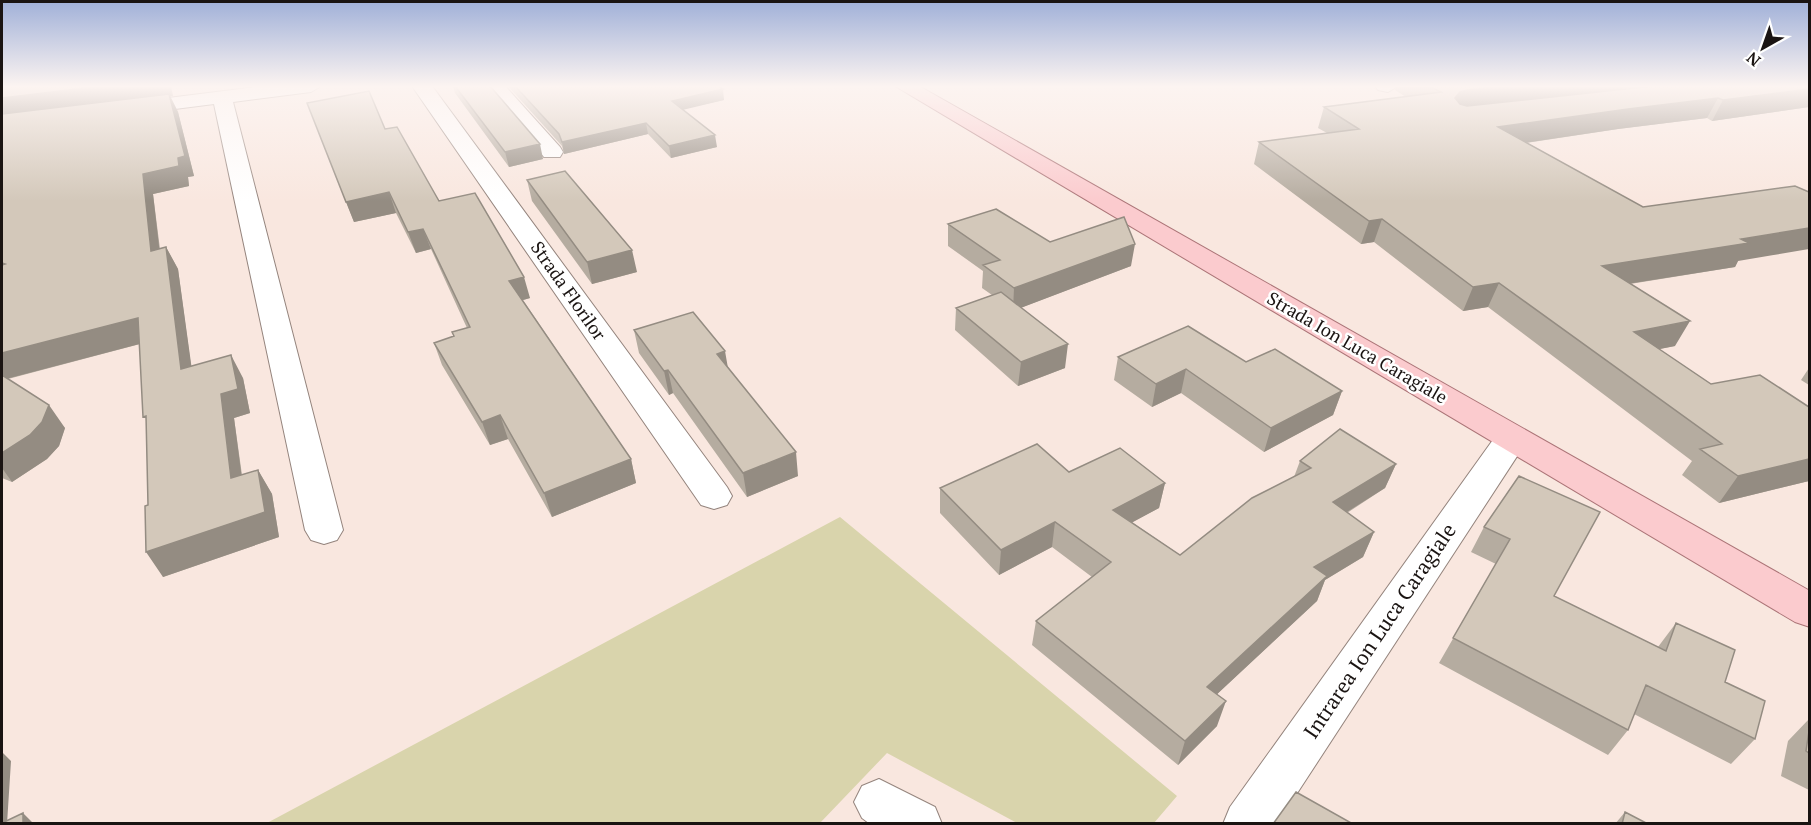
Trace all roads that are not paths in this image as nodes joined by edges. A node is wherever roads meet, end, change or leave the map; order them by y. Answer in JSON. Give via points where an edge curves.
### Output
{"nodes":[{"id":1,"x":228,"y":124,"type":"edge"},
{"id":2,"x":449,"y":124,"type":"edge"},
{"id":3,"x":528,"y":124,"type":"edge"},
{"id":4,"x":971,"y":124,"type":"edge"},
{"id":5,"x":552,"y":152,"type":"dead end"},
{"id":6,"x":1512,"y":438,"type":"junction"},
{"id":7,"x":714,"y":496,"type":"dead end"},
{"id":8,"x":324,"y":530,"type":"dead end"},
{"id":9,"x":1809,"y":611,"type":"edge"},
{"id":10,"x":1248,"y":824,"type":"edge"}],
"edges":[{"from":1,"to":8,"type":"street"},
{"from":2,"to":7,"type":"street","name":"Strada Florilor"},
{"from":3,"to":5,"type":"street"},
{"from":4,"to":6,"type":"main road","name":"Strada Ion Luca Caragiale"},
{"from":6,"to":9,"type":"main road","name":"Strada Ion Luca Caragiale"},
{"from":6,"to":10,"type":"street","name":"Intrarea Ion Luca Caragiale"}]}
